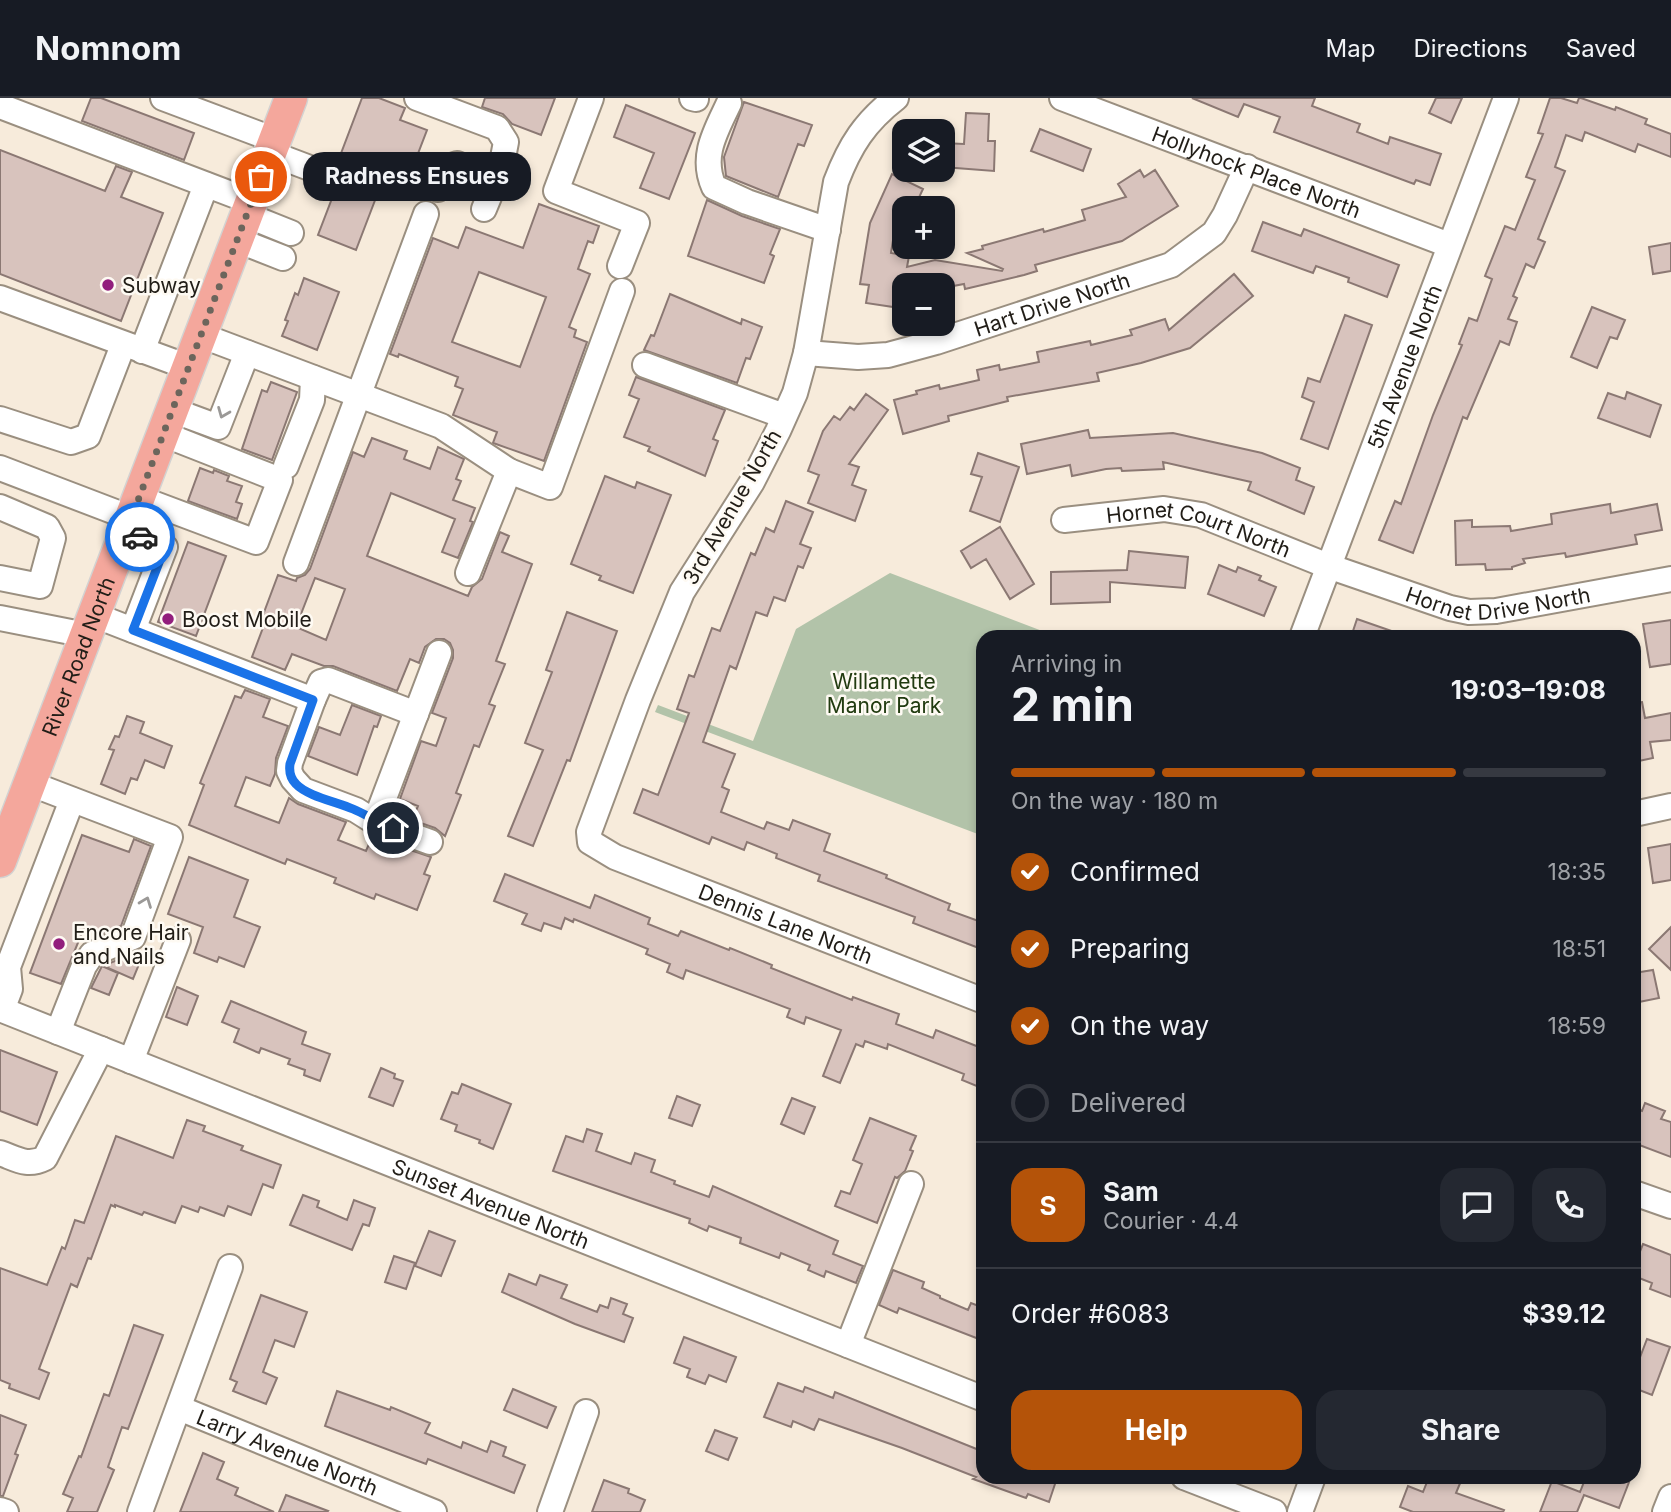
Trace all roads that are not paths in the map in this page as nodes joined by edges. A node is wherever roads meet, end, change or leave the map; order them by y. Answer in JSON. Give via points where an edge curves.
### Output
{"nodes":[{"id":1,"x":163,"y":98,"type":"edge"},
{"id":2,"x":291,"y":98,"type":"edge"},
{"id":3,"x":416,"y":98,"type":"edge"},
{"id":4,"x":591,"y":98,"type":"edge"},
{"id":5,"x":896,"y":98,"type":"edge"},
{"id":6,"x":1062,"y":98,"type":"edge"},
{"id":7,"x":1506,"y":98,"type":"edge"},
{"id":8,"x":729,"y":103,"type":"dead end"},
{"id":9,"x":0,"y":106,"type":"edge"},
{"id":10,"x":272,"y":146,"type":"junction"},
{"id":11,"x":1247,"y":167,"type":"junction"},
{"id":12,"x":315,"y":170,"type":"dead end"},
{"id":13,"x":496,"y":180,"type":"junction"},
{"id":14,"x":206,"y":185,"type":"junction"},
{"id":15,"x":438,"y":189,"type":"dead end"},
{"id":16,"x":484,"y":209,"type":"dead end"},
{"id":17,"x":426,"y":214,"type":"dead end"},
{"id":18,"x":245,"y":219,"type":"junction"},
{"id":19,"x":828,"y":230,"type":"junction"},
{"id":20,"x":291,"y":233,"type":"dead end"},
{"id":21,"x":1449,"y":245,"type":"junction"},
{"id":22,"x":283,"y":258,"type":"dead end"},
{"id":23,"x":620,"y":266,"type":"dead end"},
{"id":24,"x":622,"y":291,"type":"dead end"},
{"id":25,"x":0,"y":298,"type":"edge"},
{"id":26,"x":200,"y":335,"type":"junction"},
{"id":27,"x":133,"y":348,"type":"junction"},
{"id":28,"x":806,"y":353,"type":"junction"},
{"id":29,"x":247,"y":354,"type":"junction"},
{"id":30,"x":645,"y":365,"type":"dead end"},
{"id":31,"x":188,"y":367,"type":"junction"},
{"id":32,"x":313,"y":379,"type":"junction"},
{"id":33,"x":357,"y":395,"type":"junction"},
{"id":34,"x":784,"y":416,"type":"junction"},
{"id":35,"x":0,"y":419,"type":"edge"},
{"id":36,"x":167,"y":422,"type":"junction"},
{"id":37,"x":195,"y":447,"type":"junction"},
{"id":38,"x":286,"y":466,"type":"dead end"},
{"id":39,"x":0,"y":468,"type":"edge"},
{"id":40,"x":509,"y":471,"type":"junction"},
{"id":41,"x":0,"y":507,"type":"edge"},
{"id":42,"x":132,"y":516,"type":"junction"},
{"id":43,"x":1064,"y":520,"type":"dead end"},
{"id":44,"x":219,"y":529,"type":"junction"},
{"id":45,"x":296,"y":562,"type":"dead end"},
{"id":46,"x":1328,"y":566,"type":"junction"},
{"id":47,"x":468,"y":573,"type":"dead end"},
{"id":48,"x":0,"y":578,"type":"edge"},
{"id":49,"x":1671,"y":579,"type":"edge"},
{"id":50,"x":0,"y":618,"type":"edge"},
{"id":51,"x":90,"y":625,"type":"junction"},
{"id":52,"x":133,"y":630,"type":"junction"},
{"id":53,"x":1304,"y":630,"type":"edge"},
{"id":54,"x":439,"y":653,"type":"dead end"},
{"id":55,"x":313,"y":700,"type":"junction"},
{"id":56,"x":416,"y":714,"type":"junction"},
{"id":57,"x":29,"y":783,"type":"junction"},
{"id":58,"x":72,"y":800,"type":"junction"},
{"id":59,"x":1671,"y":806,"type":"edge"},
{"id":60,"x":1641,"y":812,"type":"edge"},
{"id":61,"x":375,"y":822,"type":"junction"},
{"id":62,"x":430,"y":842,"type":"dead end"},
{"id":63,"x":590,"y":842,"type":"joint"},
{"id":64,"x":0,"y":861,"type":"edge"},
{"id":65,"x":178,"y":940,"type":"dead end"},
{"id":66,"x":976,"y":998,"type":"edge"},
{"id":67,"x":1,"y":1010,"type":"edge"},
{"id":68,"x":58,"y":1032,"type":"junction"},
{"id":69,"x":101,"y":1049,"type":"junction"},
{"id":70,"x":131,"y":1061,"type":"junction"},
{"id":71,"x":0,"y":1153,"type":"edge"},
{"id":72,"x":911,"y":1184,"type":"dead end"},
{"id":73,"x":1641,"y":1196,"type":"edge"},
{"id":74,"x":1671,"y":1206,"type":"edge"},
{"id":75,"x":230,"y":1267,"type":"dead end"},
{"id":76,"x":848,"y":1345,"type":"junction"},
{"id":77,"x":976,"y":1396,"type":"edge"},
{"id":78,"x":179,"y":1408,"type":"junction"},
{"id":79,"x":586,"y":1412,"type":"dead end"},
{"id":80,"x":1202,"y":1484,"type":"edge"},
{"id":81,"x":1310,"y":1484,"type":"edge"},
{"id":82,"x":1671,"y":1497,"type":"edge"},
{"id":83,"x":0,"y":1510,"type":"edge"},
{"id":84,"x":6,"y":1512,"type":"edge"},
{"id":85,"x":140,"y":1512,"type":"edge"},
{"id":86,"x":434,"y":1512,"type":"edge"},
{"id":87,"x":550,"y":1512,"type":"edge"},
{"id":88,"x":1274,"y":1512,"type":"edge"},
{"id":89,"x":1300,"y":1512,"type":"edge"},
{"id":90,"x":1665,"y":1512,"type":"edge"}],
"edges":[{"from":1,"to":10,"type":"street"},
{"from":2,"to":10,"type":"main road","name":"River Road North"},
{"from":3,"to":13,"type":"street","via":[[496,128],[506,142]]},
{"from":4,"to":23,"type":"street","via":[[556,191],[637,223]]},
{"from":5,"to":19,"type":"street","name":"3rd Avenue North","via":[[862,129],[845,157]]},
{"from":6,"to":11,"type":"street","name":"Hollyhock Place North"},
{"from":7,"to":21,"type":"street","name":"5th Avenue North"},
{"from":8,"to":19,"type":"street","via":[[710,142],[708,175],[714,187]]},
{"from":9,"to":14,"type":"street"},
{"from":10,"to":12,"type":"street"},
{"from":10,"to":18,"type":"main road","name":"River Road North"},
{"from":11,"to":21,"type":"street","name":"Hollyhock Place North"},
{"from":11,"to":28,"type":"street","name":"Hart Drive North","via":[[1214,233],[1171,265],[888,355]]},
{"from":13,"to":15,"type":"street","via":[[457,164],[446,171]]},
{"from":13,"to":16,"type":"street"},
{"from":14,"to":18,"type":"street"},
{"from":14,"to":27,"type":"street"},
{"from":17,"to":33,"type":"street"},
{"from":18,"to":20,"type":"street"},
{"from":18,"to":22,"type":"street"},
{"from":18,"to":26,"type":"main road","name":"River Road North"},
{"from":19,"to":28,"type":"street","name":"3rd Avenue North"},
{"from":21,"to":46,"type":"street","name":"5th Avenue North"},
{"from":24,"to":40,"type":"street","via":[[550,487]]},
{"from":25,"to":27,"type":"street"},
{"from":26,"to":29,"type":"street"},
{"from":26,"to":31,"type":"main road","name":"River Road North"},
{"from":27,"to":31,"type":"street"},
{"from":27,"to":35,"type":"street","via":[[88,436],[71,442]]},
{"from":28,"to":34,"type":"street","name":"3rd Avenue North"},
{"from":29,"to":32,"type":"street"},
{"from":29,"to":36,"type":"street","one_way":true,"via":[[218,427]]},
{"from":30,"to":34,"type":"street"},
{"from":31,"to":36,"type":"main road","name":"River Road North"},
{"from":32,"to":33,"type":"street"},
{"from":32,"to":38,"type":"street","via":[[312,400]]},
{"from":33,"to":40,"type":"street","via":[[441,426]]},
{"from":33,"to":45,"type":"street"},
{"from":34,"to":63,"type":"street","name":"3rd Avenue North","via":[[752,482],[682,592],[591,822]]},
{"from":36,"to":37,"type":"street"},
{"from":36,"to":42,"type":"main road","name":"River Road North"},
{"from":37,"to":44,"type":"street","via":[[206,463],[252,482],[262,493],[263,507],[252,526]]},
{"from":37,"to":44,"type":"street","via":[[280,480],[256,542]]},
{"from":39,"to":42,"type":"street"},
{"from":40,"to":47,"type":"street"},
{"from":41,"to":48,"type":"street","via":[[47,527],[53,538],[40,586]]},
{"from":42,"to":44,"type":"street"},
{"from":42,"to":51,"type":"main road","name":"River Road North"},
{"from":42,"to":52,"type":"street","via":[[165,547]]},
{"from":43,"to":46,"type":"street","name":"Hornet Court North","via":[[1182,510]]},
{"from":46,"to":49,"type":"street","name":"Hornet Drive North","via":[[1450,608],[1479,612]]},
{"from":46,"to":53,"type":"street","name":"5th Avenue North"},
{"from":50,"to":51,"type":"street"},
{"from":51,"to":52,"type":"street"},
{"from":51,"to":57,"type":"main road","name":"River Road North"},
{"from":52,"to":55,"type":"street"},
{"from":54,"to":56,"type":"street"},
{"from":55,"to":56,"type":"street","via":[[321,682],[328,680]]},
{"from":55,"to":61,"type":"street","via":[[290,764],[293,779],[303,789]]},
{"from":56,"to":61,"type":"street"},
{"from":57,"to":58,"type":"street"},
{"from":57,"to":64,"type":"main road","name":"River Road North"},
{"from":58,"to":67,"type":"street","via":[[8,967],[10,989]]},
{"from":68,"to":58,"type":"street","one_way":true,"via":[[92,954],[133,937],[170,837]]},
{"from":59,"to":60,"type":"street"},
{"from":61,"to":62,"type":"street"},
{"from":63,"to":66,"type":"street","name":"Dennis Lane North","via":[[615,857]]},
{"from":65,"to":70,"type":"street"},
{"from":67,"to":68,"type":"street","name":"Sunset Avenue North"},
{"from":68,"to":69,"type":"street","name":"Sunset Avenue North"},
{"from":69,"to":70,"type":"street","name":"Sunset Avenue North"},
{"from":69,"to":71,"type":"street","via":[[45,1158],[26,1163]]},
{"from":70,"to":76,"type":"street","name":"Sunset Avenue North"},
{"from":72,"to":76,"type":"street"},
{"from":73,"to":74,"type":"street"},
{"from":75,"to":78,"type":"street"},
{"from":76,"to":77,"type":"street","name":"Sunset Avenue North"},
{"from":78,"to":85,"type":"street"},
{"from":78,"to":86,"type":"street","name":"Larry Avenue North"},
{"from":79,"to":87,"type":"street"},
{"from":80,"to":88,"type":"street"},
{"from":81,"to":89,"type":"street"},
{"from":82,"to":90,"type":"street"},
{"from":83,"to":84,"type":"street"}]}
